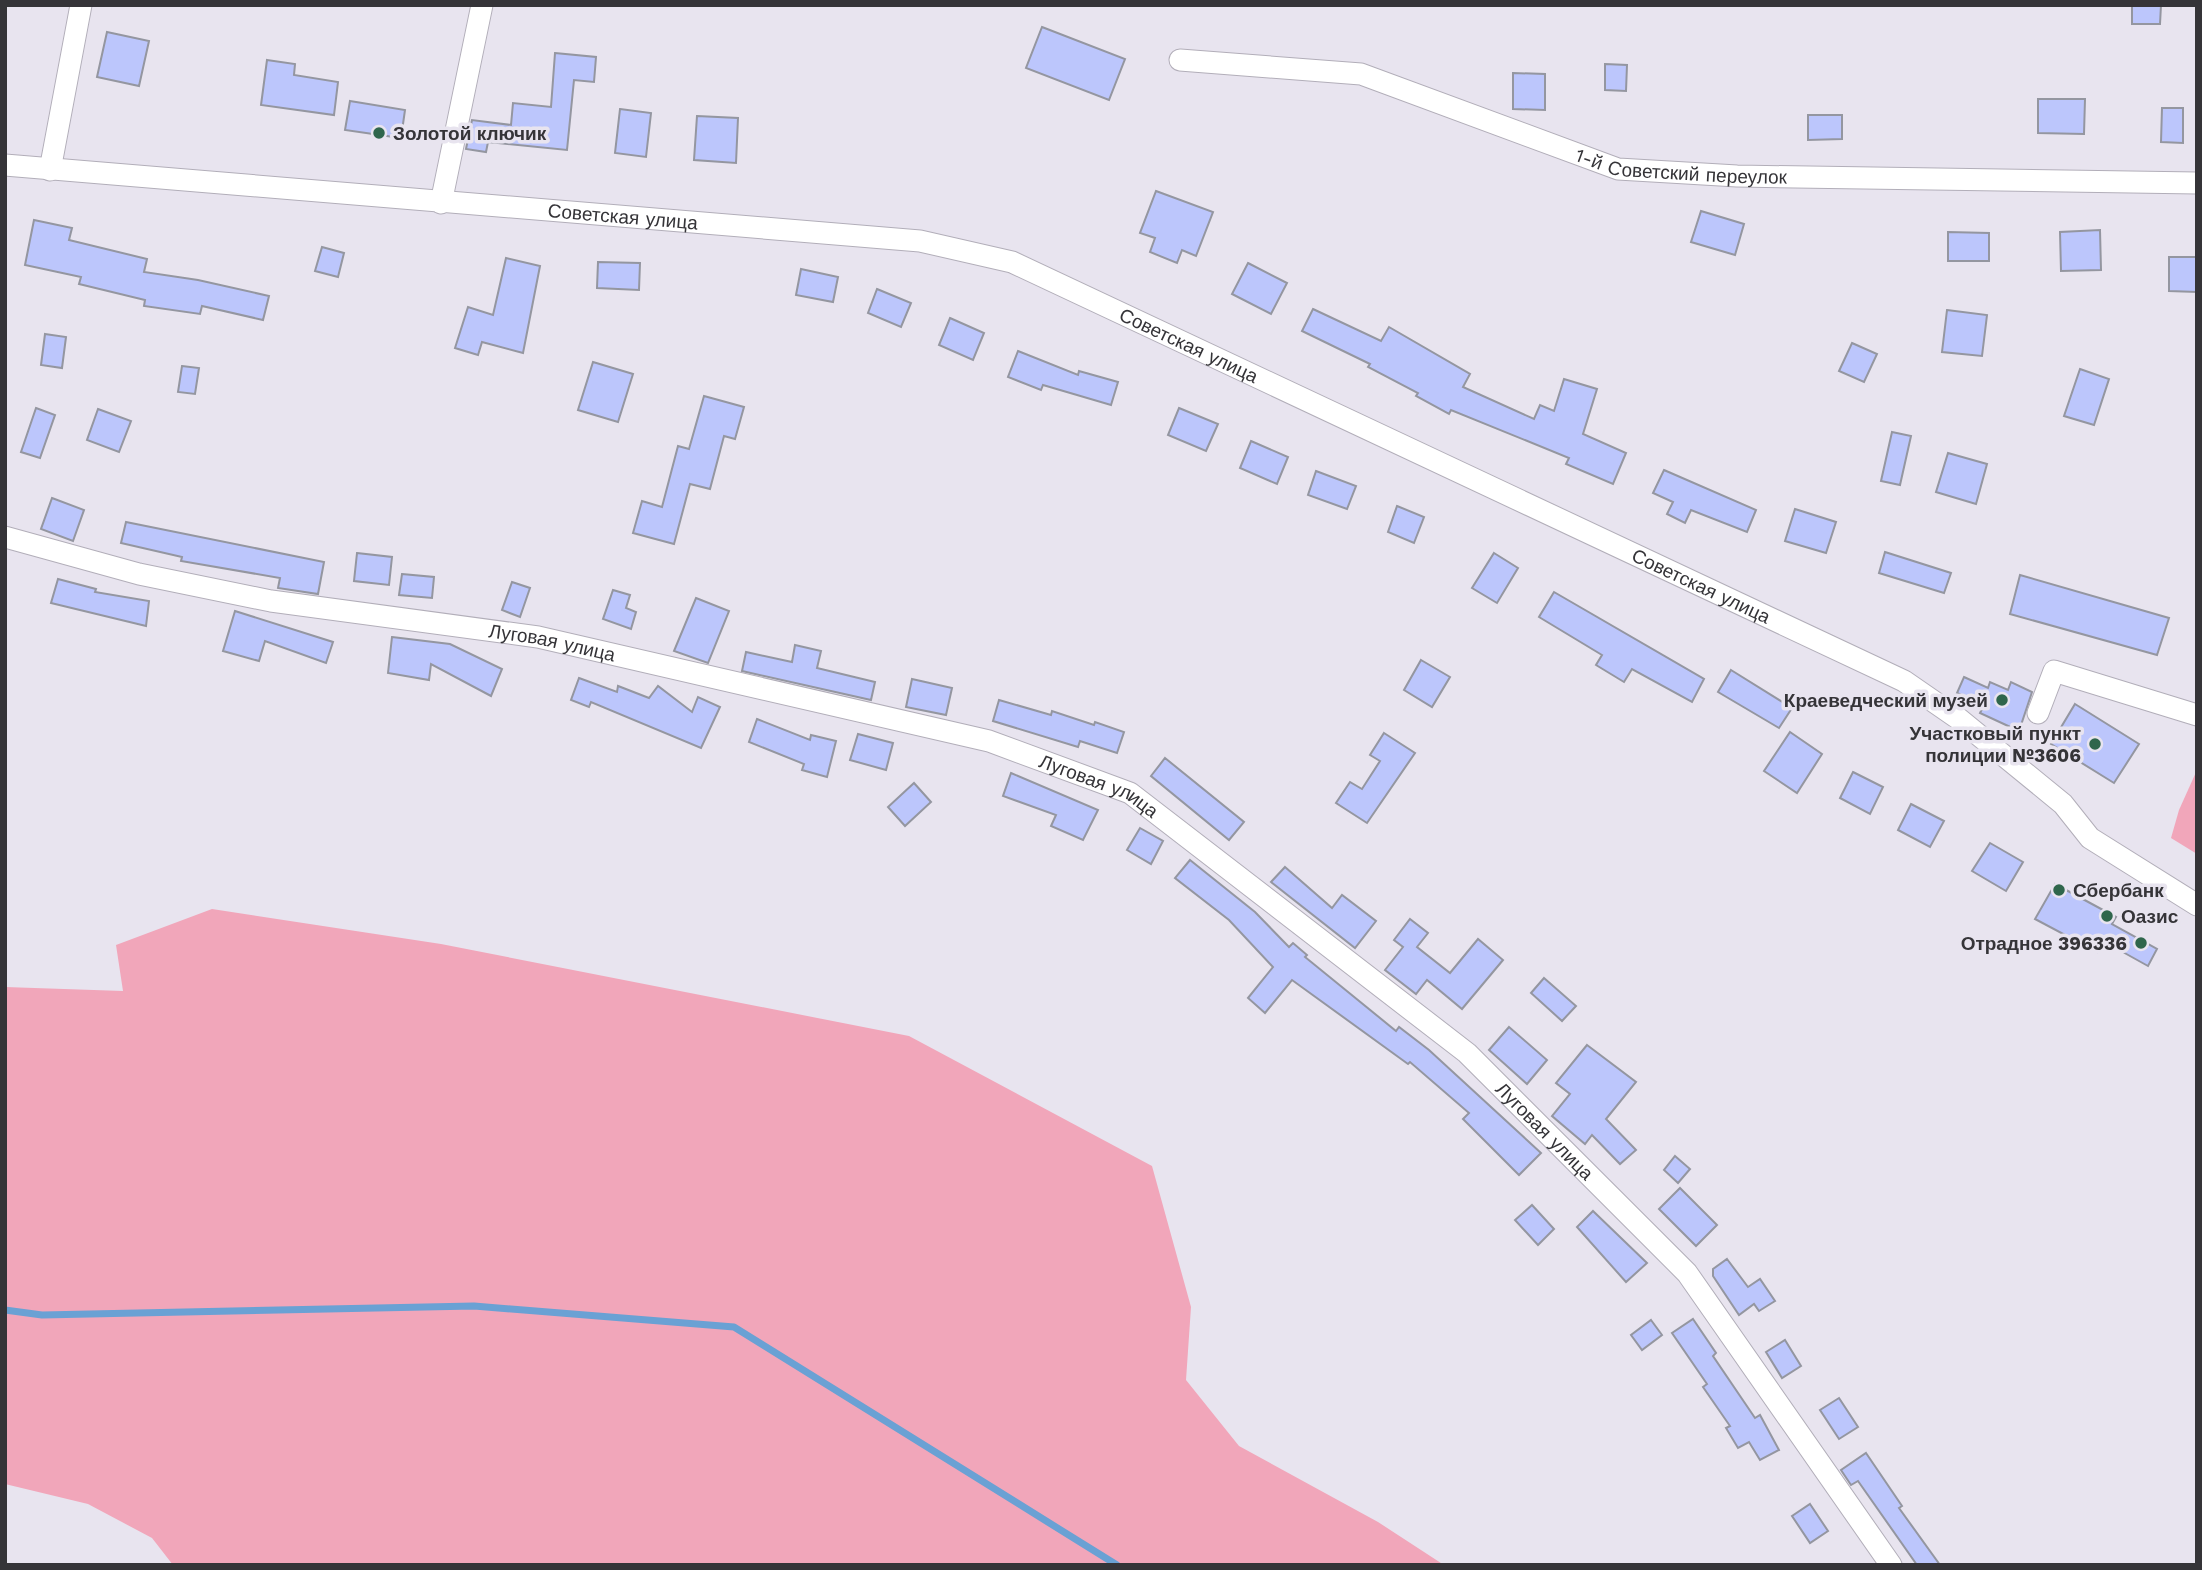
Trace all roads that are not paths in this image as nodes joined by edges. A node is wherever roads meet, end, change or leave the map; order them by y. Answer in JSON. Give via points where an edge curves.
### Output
{"nodes":[{"id":1,"x":81,"y":5,"type":"edge"},
{"id":2,"x":482,"y":5,"type":"edge"},
{"id":3,"x":1180,"y":60,"type":"dead end"},
{"id":4,"x":5,"y":165,"type":"edge"},
{"id":5,"x":50,"y":170,"type":"junction"},
{"id":6,"x":2197,"y":183,"type":"edge"},
{"id":7,"x":440,"y":203,"type":"junction"},
{"id":8,"x":5,"y":537,"type":"edge"},
{"id":9,"x":2038,"y":713,"type":"dead end"},
{"id":10,"x":2197,"y":715,"type":"edge"},
{"id":11,"x":2197,"y":905,"type":"edge"},
{"id":12,"x":1891,"y":1565,"type":"edge"}],
"edges":[{"from":1,"to":5,"type":"street"},
{"from":2,"to":7,"type":"street"},
{"from":3,"to":6,"type":"street","name":"1-й Советский переулок","via":[[1361,74],[1618,169],[1737,176]]},
{"from":4,"to":5,"type":"street","name":"Советская улица"},
{"from":5,"to":7,"type":"street","name":"Советская улица"},
{"from":7,"to":11,"type":"street","name":"Советская улица","via":[[920,241],[1012,262],[1904,681],[1959,719],[2063,804],[2090,838]]},
{"from":8,"to":12,"type":"street","name":"Луговая улица","via":[[139,574],[271,601],[538,637],[989,741],[1130,793],[1466,1053],[1678,1264]]},
{"from":9,"to":10,"type":"street","via":[[2054,671]]}]}
